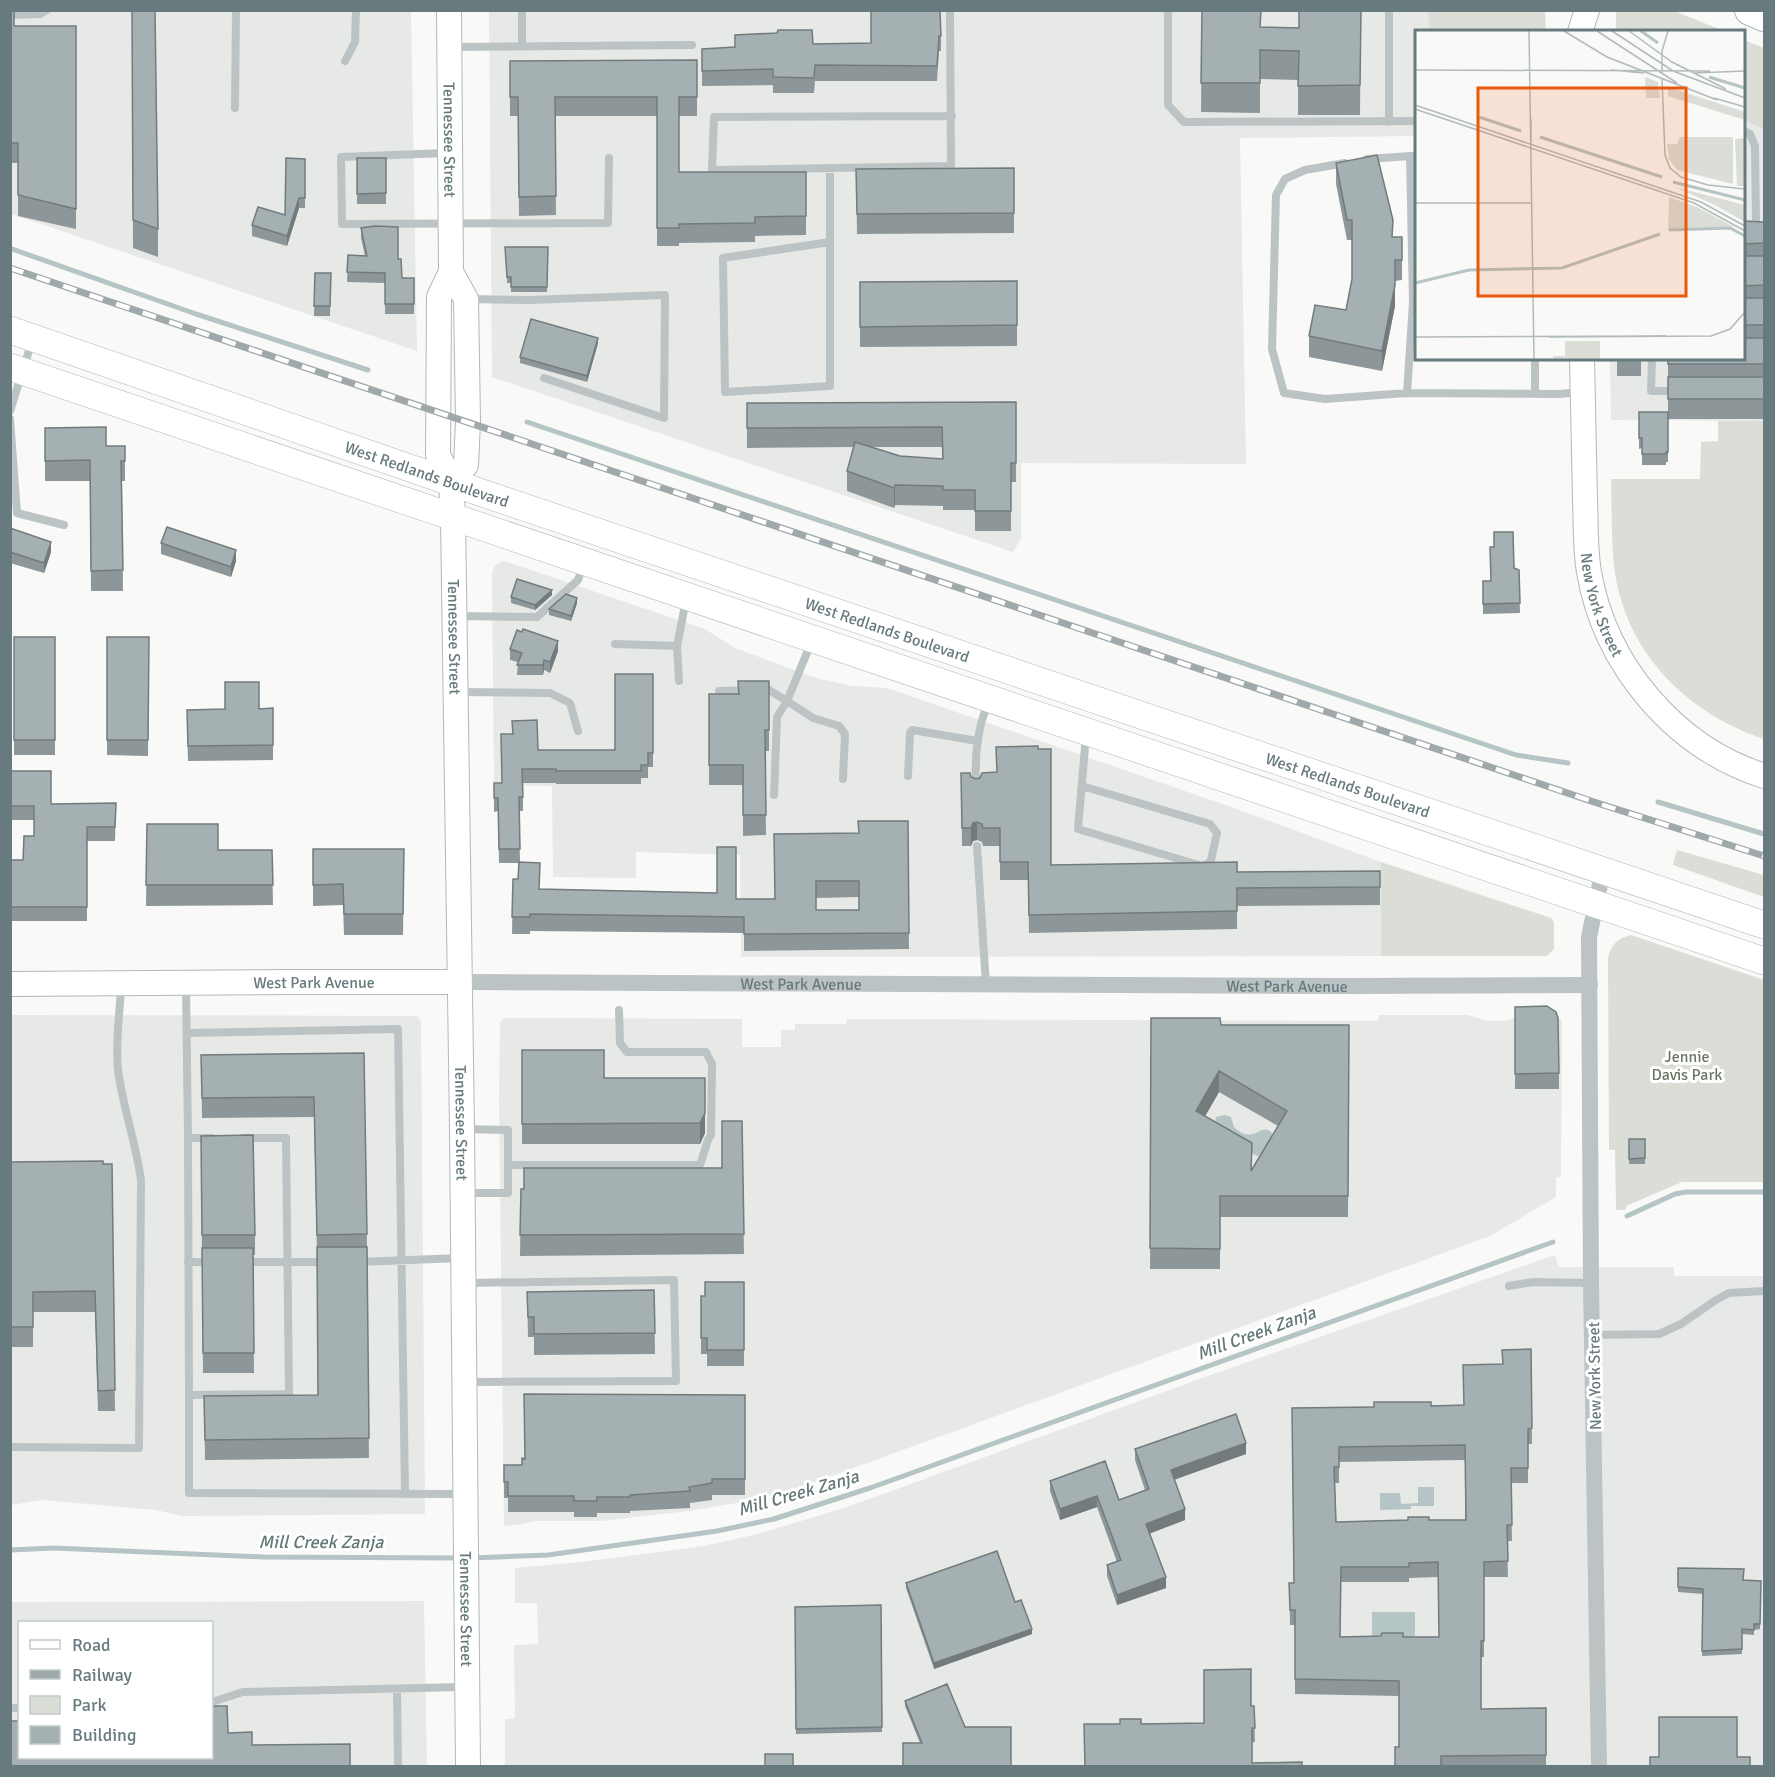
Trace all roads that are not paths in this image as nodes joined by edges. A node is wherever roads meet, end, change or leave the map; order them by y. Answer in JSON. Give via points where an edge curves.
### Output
{"nodes":[{"id":1,"x":47,"y":10,"type":"edge"},
{"id":2,"x":236,"y":10,"type":"edge"},
{"id":3,"x":356,"y":10,"type":"edge"},
{"id":4,"x":449,"y":10,"type":"edge"},
{"id":5,"x":522,"y":10,"type":"edge"},
{"id":6,"x":950,"y":10,"type":"edge"},
{"id":7,"x":1168,"y":10,"type":"edge"},
{"id":8,"x":1389,"y":10,"type":"edge"},
{"id":9,"x":1572,"y":10,"type":"edge"},
{"id":10,"x":1587,"y":10,"type":"edge"},
{"id":11,"x":1750,"y":10,"type":"edge"},
{"id":12,"x":10,"y":15,"type":"edge"},
{"id":13,"x":1764,"y":16,"type":"edge"},
{"id":14,"x":1578,"y":30,"type":"edge"},
{"id":15,"x":1580,"y":30,"type":"edge"},
{"id":16,"x":692,"y":45,"type":"dead end"},
{"id":17,"x":522,"y":46,"type":"junction"},
{"id":18,"x":450,"y":47,"type":"junction"},
{"id":19,"x":345,"y":61,"type":"dead end"},
{"id":20,"x":235,"y":108,"type":"dead end"},
{"id":21,"x":952,"y":116,"type":"junction"},
{"id":22,"x":1415,"y":121,"type":"edge"},
{"id":23,"x":1389,"y":122,"type":"junction"},
{"id":24,"x":1745,"y":132,"type":"edge"},
{"id":25,"x":451,"y":153,"type":"junction"},
{"id":26,"x":1413,"y":156,"type":"edge"},
{"id":27,"x":609,"y":158,"type":"dead end"},
{"id":28,"x":1362,"y":159,"type":"edge"},
{"id":29,"x":1351,"y":162,"type":"edge"},
{"id":30,"x":830,"y":168,"type":"junction"},
{"id":31,"x":1414,"y":216,"type":"edge"},
{"id":32,"x":452,"y":223,"type":"junction"},
{"id":33,"x":1760,"y":225,"type":"edge"},
{"id":34,"x":830,"y":242,"type":"junction"},
{"id":35,"x":451,"y":272,"type":"junction"},
{"id":36,"x":1415,"y":280,"type":"edge"},
{"id":37,"x":466,"y":299,"type":"junction"},
{"id":38,"x":22,"y":334,"type":"edge"},
{"id":39,"x":1414,"y":337,"type":"edge"},
{"id":40,"x":1535,"y":360,"type":"edge"},
{"id":41,"x":1582,"y":360,"type":"edge"},
{"id":42,"x":1652,"y":360,"type":"edge"},
{"id":43,"x":16,"y":369,"type":"edge"},
{"id":44,"x":544,"y":378,"type":"dead end"},
{"id":45,"x":1685,"y":391,"type":"edge"},
{"id":46,"x":1583,"y":392,"type":"junction"},
{"id":47,"x":1407,"y":393,"type":"junction"},
{"id":48,"x":1535,"y":394,"type":"junction"},
{"id":49,"x":10,"y":411,"type":"edge"},
{"id":50,"x":10,"y":419,"type":"edge"},
{"id":51,"x":451,"y":481,"type":"junction"},
{"id":52,"x":14,"y":512,"type":"edge"},
{"id":53,"x":453,"y":517,"type":"junction"},
{"id":54,"x":64,"y":525,"type":"dead end"},
{"id":55,"x":584,"y":562,"type":"junction"},
{"id":56,"x":687,"y":597,"type":"junction"},
{"id":57,"x":454,"y":616,"type":"junction"},
{"id":58,"x":813,"y":639,"type":"junction"},
{"id":59,"x":615,"y":644,"type":"dead end"},
{"id":60,"x":677,"y":646,"type":"junction"},
{"id":61,"x":679,"y":681,"type":"dead end"},
{"id":62,"x":718,"y":691,"type":"edge"},
{"id":63,"x":454,"y":692,"type":"junction"},
{"id":64,"x":991,"y":699,"type":"junction"},
{"id":65,"x":787,"y":701,"type":"junction"},
{"id":66,"x":578,"y":731,"type":"dead end"},
{"id":67,"x":1086,"y":732,"type":"junction"},
{"id":68,"x":978,"y":741,"type":"junction"},
{"id":69,"x":908,"y":776,"type":"dead end"},
{"id":70,"x":1764,"y":776,"type":"edge"},
{"id":71,"x":843,"y":778,"type":"dead end"},
{"id":72,"x":1082,"y":786,"type":"junction"},
{"id":73,"x":976,"y":791,"type":"edge"},
{"id":74,"x":774,"y":795,"type":"dead end"},
{"id":75,"x":977,"y":846,"type":"dead end"},
{"id":76,"x":1604,"y":870,"type":"junction"},
{"id":77,"x":1595,"y":904,"type":"junction"},
{"id":78,"x":1764,"y":925,"type":"edge"},
{"id":79,"x":1764,"y":961,"type":"edge"},
{"id":80,"x":186,"y":982,"type":"junction"},
{"id":81,"x":459,"y":982,"type":"junction"},
{"id":82,"x":122,"y":983,"type":"junction"},
{"id":83,"x":10,"y":984,"type":"edge"},
{"id":84,"x":986,"y":985,"type":"junction"},
{"id":85,"x":1590,"y":985,"type":"junction"},
{"id":86,"x":619,"y":1010,"type":"dead end"},
{"id":87,"x":187,"y":1033,"type":"junction"},
{"id":88,"x":462,"y":1129,"type":"junction"},
{"id":89,"x":188,"y":1138,"type":"junction"},
{"id":90,"x":220,"y":1138,"type":"edge"},
{"id":91,"x":231,"y":1138,"type":"edge"},
{"id":92,"x":508,"y":1165,"type":"junction"},
{"id":93,"x":462,"y":1193,"type":"junction"},
{"id":94,"x":463,"y":1258,"type":"junction"},
{"id":95,"x":402,"y":1261,"type":"junction"},
{"id":96,"x":188,"y":1262,"type":"junction"},
{"id":97,"x":221,"y":1262,"type":"edge"},
{"id":98,"x":232,"y":1262,"type":"edge"},
{"id":99,"x":286,"y":1262,"type":"junction"},
{"id":100,"x":333,"y":1262,"type":"edge"},
{"id":101,"x":344,"y":1262,"type":"edge"},
{"id":102,"x":463,"y":1283,"type":"junction"},
{"id":103,"x":1591,"y":1283,"type":"junction"},
{"id":104,"x":1509,"y":1286,"type":"dead end"},
{"id":105,"x":1764,"y":1291,"type":"edge"},
{"id":106,"x":1593,"y":1335,"type":"junction"},
{"id":107,"x":464,"y":1383,"type":"junction"},
{"id":108,"x":189,"y":1395,"type":"junction"},
{"id":109,"x":10,"y":1447,"type":"edge"},
{"id":110,"x":405,"y":1494,"type":"junction"},
{"id":111,"x":465,"y":1494,"type":"junction"},
{"id":112,"x":467,"y":1687,"type":"junction"},
{"id":113,"x":398,"y":1689,"type":"junction"},
{"id":114,"x":213,"y":1702,"type":"edge"},
{"id":115,"x":398,"y":1767,"type":"edge"},
{"id":116,"x":468,"y":1767,"type":"edge"},
{"id":117,"x":1599,"y":1767,"type":"edge"}],
"edges":[{"from":1,"to":12,"type":"lane","via":[[40,14]]},
{"from":2,"to":20,"type":"lane"},
{"from":3,"to":19,"type":"lane","via":[[355,42]]},
{"from":4,"to":18,"type":"main road","name":"Tennessee Street"},
{"from":5,"to":17,"type":"lane"},
{"from":6,"to":21,"type":"lane"},
{"from":7,"to":23,"type":"lane","via":[[1168,105],[1184,122]]},
{"from":8,"to":23,"type":"lane"},
{"from":9,"to":14,"type":"main road"},
{"from":10,"to":15,"type":"main road"},
{"from":11,"to":13,"type":"highway"},
{"from":16,"to":17,"type":"lane"},
{"from":17,"to":18,"type":"lane"},
{"from":18,"to":25,"type":"main road","name":"Tennessee Street"},
{"from":21,"to":30,"type":"lane","via":[[951,166]]},
{"from":21,"to":30,"type":"lane","via":[[714,117],[712,170]]},
{"from":22,"to":23,"type":"lane"},
{"from":24,"to":33,"type":"lane","via":[[1755,146]]},
{"from":25,"to":32,"type":"main road","name":"Tennessee Street"},
{"from":25,"to":32,"type":"lane","via":[[341,157],[341,179],[342,224]]},
{"from":26,"to":28,"type":"lane"},
{"from":26,"to":31,"type":"lane"},
{"from":27,"to":32,"type":"lane","via":[[608,223]]},
{"from":29,"to":47,"type":"lane","via":[[1305,170],[1285,180],[1276,195],[1272,349],[1284,393],[1325,399]]},
{"from":30,"to":34,"type":"lane"},
{"from":31,"to":36,"type":"lane"},
{"from":32,"to":35,"type":"main road","name":"Tennessee Street"},
{"from":34,"to":34,"type":"lane","via":[[830,386],[725,392],[723,258]]},
{"from":35,"to":37,"type":"main road"},
{"from":35,"to":51,"type":"main road","name":"Tennessee Street","via":[[439,297],[438,433],[438,455]]},
{"from":36,"to":39,"type":"lane"},
{"from":37,"to":44,"type":"lane","via":[[665,295],[664,418]]},
{"from":37,"to":51,"type":"main road","via":[[466,465]]},
{"from":38,"to":43,"type":"lane"},
{"from":38,"to":51,"type":"main road","name":"West Redlands Boulevard"},
{"from":39,"to":47,"type":"lane"},
{"from":40,"to":48,"type":"lane"},
{"from":41,"to":46,"type":"main road","name":"New York Street"},
{"from":42,"to":45,"type":"lane","via":[[1651,391]]},
{"from":43,"to":49,"type":"lane"},
{"from":43,"to":53,"type":"main road","name":"West Redlands Boulevard"},
{"from":46,"to":48,"type":"lane"},
{"from":46,"to":70,"type":"main road","name":"New York Street","via":[[1589,572],[1614,648],[1661,713],[1704,747]]},
{"from":47,"to":48,"type":"lane"},
{"from":50,"to":52,"type":"lane"},
{"from":51,"to":53,"type":"main road","name":"Tennessee Street"},
{"from":51,"to":76,"type":"main road","name":"West Redlands Boulevard"},
{"from":52,"to":54,"type":"lane"},
{"from":53,"to":55,"type":"main road","name":"West Redlands Boulevard"},
{"from":53,"to":57,"type":"main road","name":"Tennessee Street"},
{"from":55,"to":56,"type":"main road","name":"West Redlands Boulevard"},
{"from":55,"to":57,"type":"lane","via":[[578,580],[537,617]]},
{"from":56,"to":58,"type":"main road","name":"West Redlands Boulevard"},
{"from":56,"to":60,"type":"lane"},
{"from":57,"to":63,"type":"main road","name":"Tennessee Street"},
{"from":58,"to":64,"type":"main road","name":"West Redlands Boulevard"},
{"from":58,"to":65,"type":"lane"},
{"from":59,"to":60,"type":"lane"},
{"from":60,"to":61,"type":"lane"},
{"from":62,"to":65,"type":"lane","via":[[769,690]]},
{"from":63,"to":66,"type":"lane","via":[[550,693],[570,703]]},
{"from":63,"to":81,"type":"main road","name":"Tennessee Street"},
{"from":64,"to":67,"type":"main road","name":"West Redlands Boulevard"},
{"from":64,"to":68,"type":"lane","via":[[981,718]]},
{"from":65,"to":71,"type":"lane","via":[[813,718],[838,726],[845,734]]},
{"from":65,"to":74,"type":"lane","via":[[777,717]]},
{"from":67,"to":72,"type":"lane"},
{"from":67,"to":77,"type":"main road","name":"West Redlands Boulevard"},
{"from":68,"to":69,"type":"lane","via":[[912,730]]},
{"from":68,"to":73,"type":"lane"},
{"from":72,"to":72,"type":"lane","via":[[1078,829],[1202,866],[1211,860],[1217,833],[1210,824]]},
{"from":75,"to":84,"type":"lane"},
{"from":76,"to":77,"type":"street","name":"New York Street"},
{"from":76,"to":78,"type":"main road","name":"West Redlands Boulevard"},
{"from":77,"to":79,"type":"main road","name":"West Redlands Boulevard"},
{"from":77,"to":85,"type":"street","name":"New York Street","via":[[1589,937]]},
{"from":80,"to":81,"type":"main road","name":"West Park Avenue"},
{"from":80,"to":82,"type":"main road","name":"West Park Avenue"},
{"from":80,"to":87,"type":"lane"},
{"from":81,"to":84,"type":"street","name":"West Park Avenue"},
{"from":81,"to":88,"type":"main road","name":"Tennessee Street"},
{"from":82,"to":83,"type":"main road","name":"West Park Avenue"},
{"from":82,"to":109,"type":"lane","via":[[118,1067],[141,1180],[139,1448]]},
{"from":84,"to":85,"type":"street","name":"West Park Avenue"},
{"from":85,"to":103,"type":"street","name":"New York Street"},
{"from":86,"to":92,"type":"lane","via":[[620,1043],[627,1052],[706,1052],[712,1064],[711,1135],[700,1165]]},
{"from":87,"to":89,"type":"lane"},
{"from":87,"to":95,"type":"lane","via":[[398,1029]]},
{"from":88,"to":92,"type":"lane","via":[[508,1130]]},
{"from":88,"to":93,"type":"main road","name":"Tennessee Street"},
{"from":89,"to":90,"type":"lane"},
{"from":89,"to":96,"type":"lane"},
{"from":91,"to":99,"type":"lane","via":[[285,1138]]},
{"from":92,"to":93,"type":"lane","via":[[508,1193]]},
{"from":93,"to":94,"type":"main road","name":"Tennessee Street"},
{"from":94,"to":95,"type":"lane"},
{"from":94,"to":102,"type":"main road","name":"Tennessee Street"},
{"from":95,"to":101,"type":"lane"},
{"from":95,"to":110,"type":"lane"},
{"from":96,"to":97,"type":"lane"},
{"from":96,"to":108,"type":"lane"},
{"from":98,"to":99,"type":"lane"},
{"from":99,"to":100,"type":"lane"},
{"from":99,"to":108,"type":"lane","via":[[289,1394]]},
{"from":102,"to":107,"type":"main road","name":"Tennessee Street"},
{"from":102,"to":107,"type":"lane","via":[[674,1280],[676,1381]]},
{"from":103,"to":104,"type":"lane","via":[[1533,1282]]},
{"from":103,"to":106,"type":"street","name":"New York Street"},
{"from":105,"to":106,"type":"lane","via":[[1729,1293],[1659,1334]]},
{"from":106,"to":117,"type":"street","name":"New York Street"},
{"from":107,"to":111,"type":"main road","name":"Tennessee Street"},
{"from":108,"to":110,"type":"lane","via":[[189,1493]]},
{"from":110,"to":111,"type":"lane"},
{"from":111,"to":112,"type":"main road","name":"Tennessee Street"},
{"from":112,"to":113,"type":"lane"},
{"from":112,"to":116,"type":"main road","name":"Tennessee Street"},
{"from":113,"to":114,"type":"lane","via":[[243,1692]]},
{"from":113,"to":115,"type":"lane"}]}
